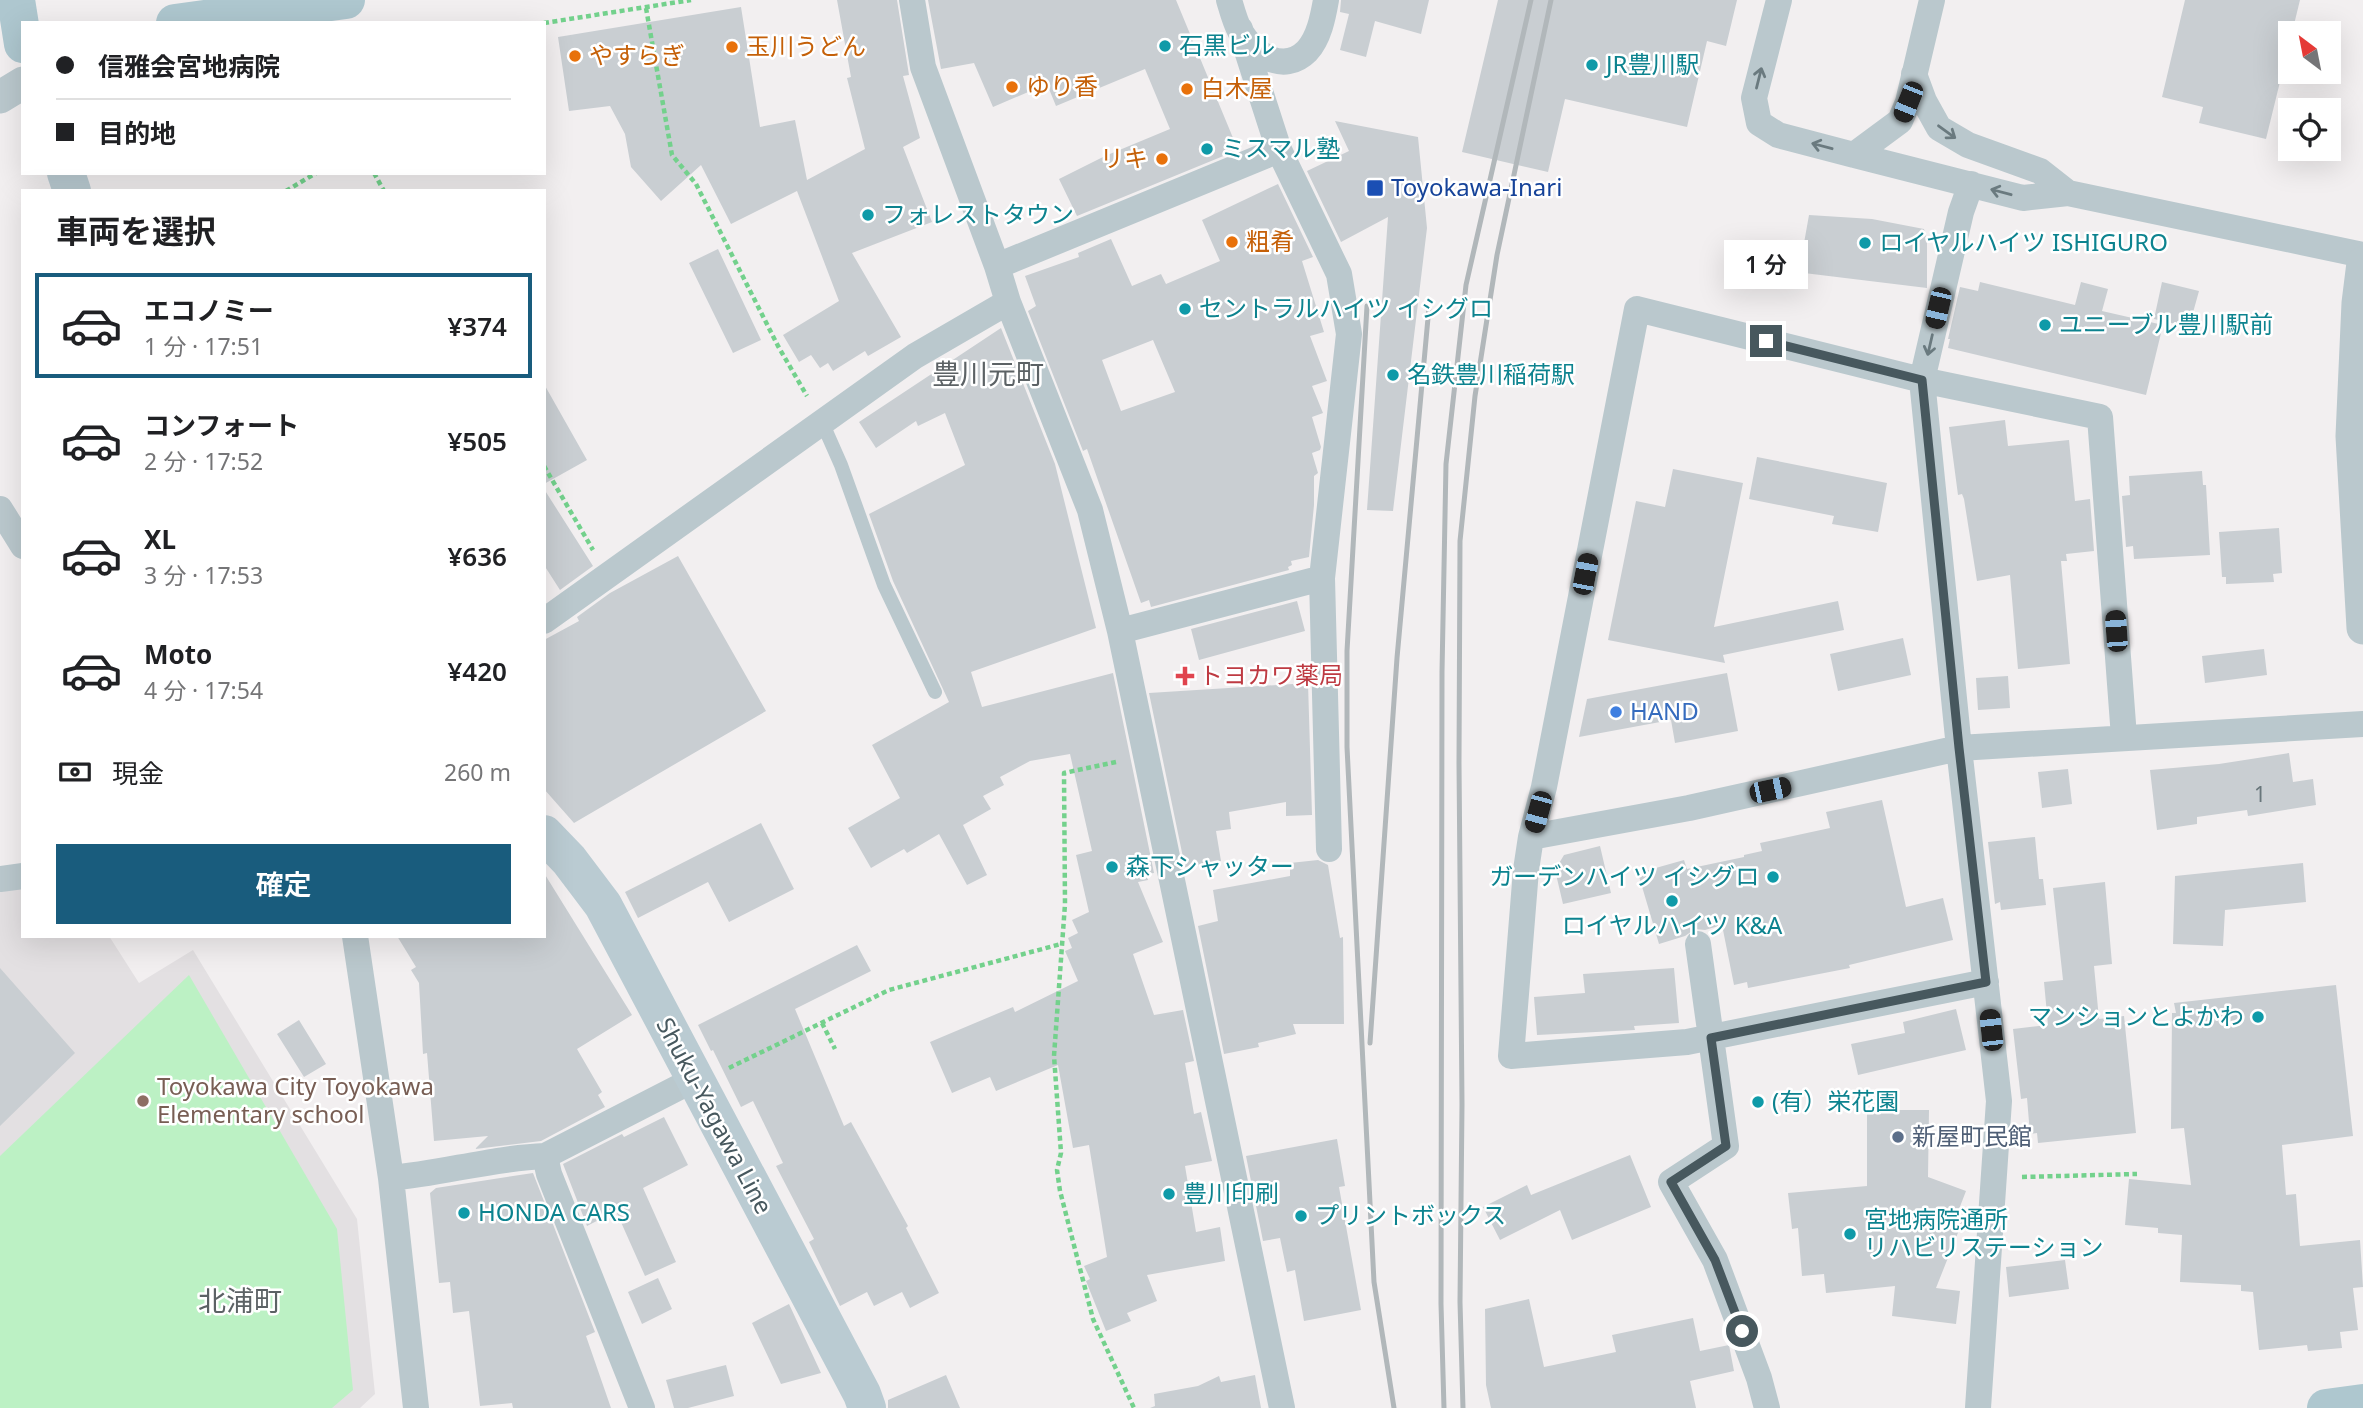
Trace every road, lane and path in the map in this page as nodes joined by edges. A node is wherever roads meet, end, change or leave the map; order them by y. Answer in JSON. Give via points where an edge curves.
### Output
{"nodes":[{"id":1,"x":16,"y":0,"type":"edge"},
{"id":2,"x":346,"y":0,"type":"edge"},
{"id":3,"x":691,"y":0,"type":"edge"},
{"id":4,"x":912,"y":0,"type":"edge"},
{"id":5,"x":1228,"y":0,"type":"edge"},
{"id":6,"x":1326,"y":0,"type":"edge"},
{"id":7,"x":1779,"y":0,"type":"edge"},
{"id":8,"x":1933,"y":0,"type":"edge"},
{"id":9,"x":646,"y":8,"type":"junction"},
{"id":10,"x":190,"y":21,"type":"edge"},
{"id":11,"x":546,"y":23,"type":"edge"},
{"id":12,"x":1240,"y":29,"type":"junction"},
{"id":13,"x":21,"y":31,"type":"edge"},
{"id":14,"x":1277,"y":62,"type":"junction"},
{"id":15,"x":1914,"y":74,"type":"junction"},
{"id":16,"x":21,"y":84,"type":"edge"},
{"id":17,"x":1260,"y":90,"type":"junction"},
{"id":18,"x":0,"y":97,"type":"edge"},
{"id":19,"x":1279,"y":150,"type":"junction"},
{"id":20,"x":1854,"y":155,"type":"junction"},
{"id":21,"x":313,"y":175,"type":"edge"},
{"id":22,"x":1971,"y":184,"type":"junction"},
{"id":23,"x":289,"y":189,"type":"edge"},
{"id":24,"x":2068,"y":193,"type":"junction"},
{"id":25,"x":2363,"y":255,"type":"edge"},
{"id":26,"x":2363,"y":263,"type":"edge"},
{"id":27,"x":997,"y":266,"type":"junction"},
{"id":28,"x":1008,"y":302,"type":"junction"},
{"id":29,"x":1922,"y":380,"type":"junction"},
{"id":30,"x":821,"y":422,"type":"junction"},
{"id":31,"x":546,"y":469,"type":"edge"},
{"id":32,"x":0,"y":509,"type":"edge"},
{"id":33,"x":21,"y":543,"type":"edge"},
{"id":34,"x":608,"y":575,"type":"junction"},
{"id":35,"x":1322,"y":578,"type":"junction"},
{"id":36,"x":546,"y":620,"type":"edge"},
{"id":37,"x":2363,"y":628,"type":"edge"},
{"id":38,"x":1120,"y":631,"type":"junction"},
{"id":39,"x":935,"y":692,"type":"dead end"},
{"id":40,"x":2363,"y":724,"type":"edge"},
{"id":41,"x":2124,"y":737,"type":"junction"},
{"id":42,"x":1959,"y":748,"type":"junction"},
{"id":43,"x":1146,"y":756,"type":"junction"},
{"id":44,"x":546,"y":836,"type":"edge"},
{"id":45,"x":1531,"y":837,"type":"junction"},
{"id":46,"x":1329,"y":849,"type":"dead end"},
{"id":47,"x":21,"y":876,"type":"edge"},
{"id":48,"x":0,"y":879,"type":"edge"},
{"id":49,"x":355,"y":938,"type":"edge"},
{"id":50,"x":1061,"y":944,"type":"junction"},
{"id":51,"x":1698,"y":944,"type":"dead end"},
{"id":52,"x":1986,"y":982,"type":"junction"},
{"id":53,"x":822,"y":1023,"type":"junction"},
{"id":54,"x":1711,"y":1038,"type":"junction"},
{"id":55,"x":835,"y":1049,"type":"dead end"},
{"id":56,"x":695,"y":1079,"type":"junction"},
{"id":57,"x":545,"y":1156,"type":"junction"},
{"id":58,"x":2137,"y":1174,"type":"dead end"},
{"id":59,"x":391,"y":1178,"type":"junction"},
{"id":60,"x":1993,"y":1178,"type":"junction"},
{"id":61,"x":2363,"y":1403,"type":"edge"},
{"id":62,"x":416,"y":1408,"type":"edge"},
{"id":63,"x":642,"y":1408,"type":"edge"},
{"id":64,"x":867,"y":1408,"type":"edge"},
{"id":65,"x":1134,"y":1408,"type":"edge"},
{"id":66,"x":1282,"y":1408,"type":"edge"},
{"id":67,"x":1767,"y":1408,"type":"edge"},
{"id":68,"x":1978,"y":1408,"type":"edge"},
{"id":69,"x":2326,"y":1408,"type":"edge"}],
"edges":[{"from":1,"to":13,"type":"main road"},
{"from":2,"to":10,"type":"main road"},
{"from":3,"to":9,"type":"path"},
{"from":4,"to":27,"type":"street","via":[[923,66]]},
{"from":5,"to":12,"type":"street"},
{"from":6,"to":14,"type":"street","via":[[1307,50],[1293,60]]},
{"from":20,"to":7,"type":"street","one_way":true,"via":[[1778,135],[1759,123],[1754,99]]},
{"from":8,"to":15,"type":"street"},
{"from":9,"to":11,"type":"path"},
{"from":9,"to":30,"type":"path","via":[[672,155],[696,184]]},
{"from":12,"to":14,"type":"street","via":[[1253,47]]},
{"from":12,"to":17,"type":"street"},
{"from":14,"to":17,"type":"street","via":[[1267,71]]},
{"from":15,"to":20,"type":"street","via":[[1900,121]]},
{"from":15,"to":24,"type":"street","one_way":true,"via":[[1939,128],[1968,145],[2040,171]]},
{"from":16,"to":18,"type":"street"},
{"from":17,"to":19,"type":"street"},
{"from":19,"to":27,"type":"street"},
{"from":19,"to":35,"type":"street","via":[[1339,274],[1349,334]]},
{"from":20,"to":22,"type":"street"},
{"from":21,"to":23,"type":"path"},
{"from":24,"to":22,"type":"street","one_way":true,"via":[[2023,198]]},
{"from":22,"to":29,"type":"street","one_way":true},
{"from":24,"to":25,"type":"street"},
{"from":26,"to":37,"type":"street","via":[[2352,436]]},
{"from":27,"to":28,"type":"street"},
{"from":28,"to":30,"type":"street","via":[[915,356]]},
{"from":28,"to":38,"type":"street","via":[[1090,510]]},
{"from":29,"to":41,"type":"street","via":[[2100,416]]},
{"from":29,"to":42,"type":"street"},
{"from":29,"to":45,"type":"street","via":[[1637,309]]},
{"from":30,"to":34,"type":"street"},
{"from":30,"to":39,"type":"lane","via":[[884,586]]},
{"from":31,"to":34,"type":"path"},
{"from":32,"to":33,"type":"street"},
{"from":34,"to":36,"type":"street"},
{"from":35,"to":38,"type":"street"},
{"from":35,"to":46,"type":"street"},
{"from":38,"to":43,"type":"street"},
{"from":40,"to":41,"type":"street"},
{"from":41,"to":42,"type":"street"},
{"from":42,"to":45,"type":"street","via":[[1689,808]]},
{"from":42,"to":52,"type":"street"},
{"from":43,"to":50,"type":"path","via":[[1065,773]]},
{"from":43,"to":66,"type":"street"},
{"from":44,"to":56,"type":"main road","name":"Shuku-Yagawa Line","via":[[603,905]]},
{"from":45,"to":54,"type":"street","via":[[1511,1056]]},
{"from":47,"to":48,"type":"street"},
{"from":49,"to":59,"type":"street"},
{"from":50,"to":53,"type":"path","via":[[889,990]]},
{"from":50,"to":65,"type":"path","via":[[1054,1056],[1060,1191],[1093,1319]]},
{"from":51,"to":54,"type":"street"},
{"from":52,"to":54,"type":"street"},
{"from":52,"to":60,"type":"street","via":[[1999,1101]]},
{"from":53,"to":55,"type":"path"},
{"from":53,"to":56,"type":"path","via":[[721,1072]]},
{"from":54,"to":67,"type":"street","via":[[1726,1146],[1671,1182],[1715,1260]]},
{"from":56,"to":57,"type":"street"},
{"from":56,"to":64,"type":"main road","name":"Shuku-Yagawa Line"},
{"from":57,"to":59,"type":"street"},
{"from":57,"to":63,"type":"street"},
{"from":58,"to":60,"type":"path"},
{"from":59,"to":62,"type":"street"},
{"from":60,"to":68,"type":"street"},
{"from":61,"to":69,"type":"main road"}]}
